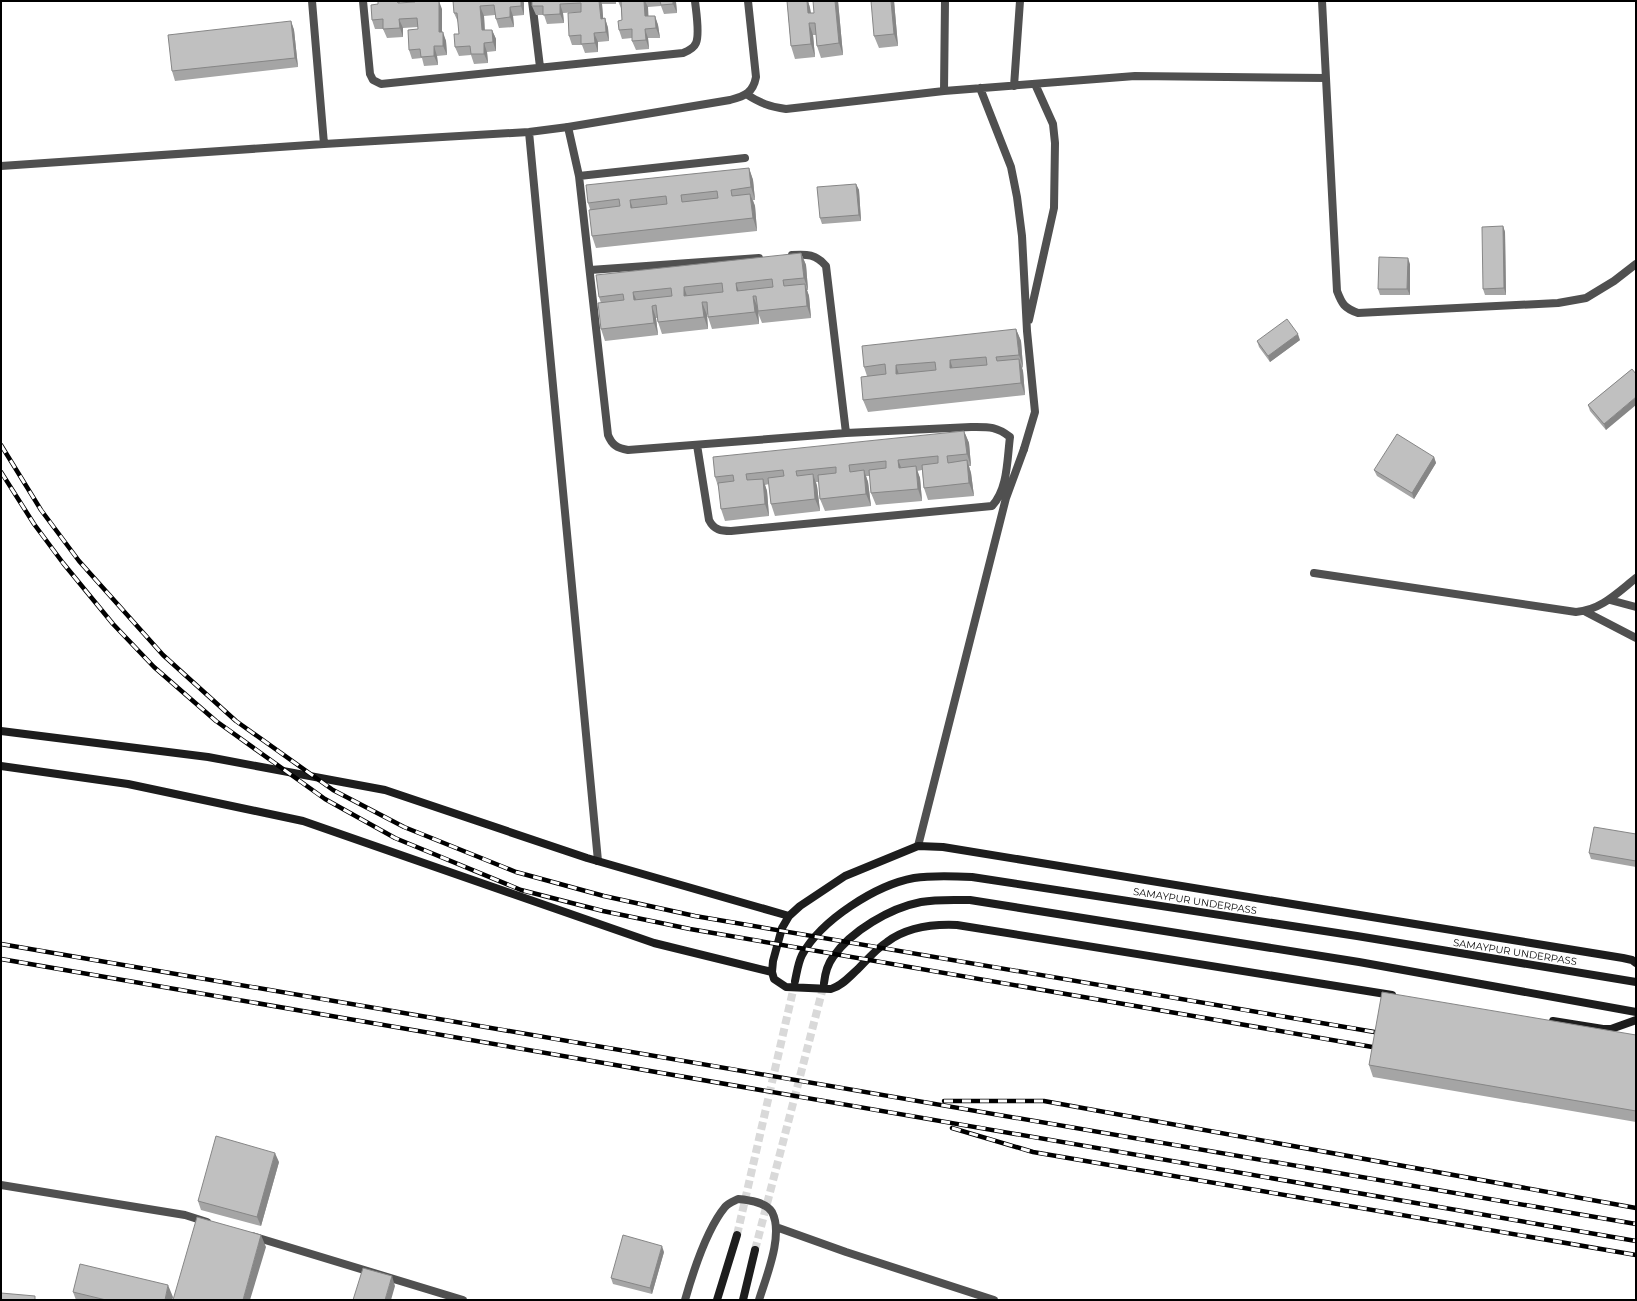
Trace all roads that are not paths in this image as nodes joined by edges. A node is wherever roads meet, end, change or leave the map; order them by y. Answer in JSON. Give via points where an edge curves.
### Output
{"nodes":[{"id":1,"x":312,"y":1,"type":"edge"},
{"id":2,"x":363,"y":1,"type":"edge"},
{"id":3,"x":532,"y":1,"type":"edge"},
{"id":4,"x":695,"y":1,"type":"edge"},
{"id":5,"x":748,"y":1,"type":"edge"},
{"id":6,"x":945,"y":1,"type":"edge"},
{"id":7,"x":1020,"y":1,"type":"edge"},
{"id":8,"x":1322,"y":1,"type":"edge"},
{"id":9,"x":540,"y":67,"type":"junction"},
{"id":10,"x":1326,"y":78,"type":"junction"},
{"id":11,"x":1035,"y":84,"type":"junction"},
{"id":12,"x":1014,"y":86,"type":"junction"},
{"id":13,"x":980,"y":88,"type":"junction"},
{"id":14,"x":944,"y":91,"type":"junction"},
{"id":15,"x":746,"y":94,"type":"junction"},
{"id":16,"x":568,"y":127,"type":"junction"},
{"id":17,"x":529,"y":132,"type":"junction"},
{"id":18,"x":324,"y":144,"type":"junction"},
{"id":19,"x":745,"y":158,"type":"dead end"},
{"id":20,"x":1,"y":166,"type":"edge"},
{"id":21,"x":580,"y":176,"type":"junction"},
{"id":22,"x":780,"y":256,"type":"edge"},
{"id":23,"x":764,"y":257,"type":"edge"},
{"id":24,"x":1636,"y":264,"type":"edge"},
{"id":25,"x":590,"y":270,"type":"junction"},
{"id":26,"x":1027,"y":331,"type":"junction"},
{"id":27,"x":846,"y":433,"type":"junction"},
{"id":28,"x":697,"y":445,"type":"junction"},
{"id":29,"x":1314,"y":573,"type":"dead end"},
{"id":30,"x":1636,"y":578,"type":"edge"},
{"id":31,"x":1610,"y":600,"type":"junction"},
{"id":32,"x":1636,"y":607,"type":"edge"},
{"id":33,"x":1586,"y":612,"type":"junction"},
{"id":34,"x":1636,"y":638,"type":"edge"},
{"id":35,"x":1,"y":731,"type":"edge"},
{"id":36,"x":1,"y":766,"type":"edge"},
{"id":37,"x":918,"y":846,"type":"junction"},
{"id":38,"x":598,"y":862,"type":"junction"},
{"id":39,"x":789,"y":916,"type":"junction"},
{"id":40,"x":1636,"y":962,"type":"edge"},
{"id":41,"x":772,"y":972,"type":"junction"},
{"id":42,"x":796,"y":981,"type":"tunnel mouth"},
{"id":43,"x":1636,"y":982,"type":"edge"},
{"id":44,"x":824,"y":983,"type":"tunnel mouth"},
{"id":45,"x":1398,"y":996,"type":"edge"},
{"id":46,"x":1636,"y":1012,"type":"edge"},
{"id":47,"x":1548,"y":1020,"type":"edge"},
{"id":48,"x":1636,"y":1020,"type":"edge"},
{"id":49,"x":1,"y":1185,"type":"edge"},
{"id":50,"x":215,"y":1225,"type":"edge"},
{"id":51,"x":776,"y":1228,"type":"junction"},
{"id":52,"x":246,"y":1234,"type":"edge"},
{"id":53,"x":737,"y":1235,"type":"tunnel mouth"},
{"id":54,"x":755,"y":1250,"type":"tunnel mouth"},
{"id":55,"x":451,"y":1298,"type":"edge"},
{"id":56,"x":463,"y":1300,"type":"edge"},
{"id":57,"x":685,"y":1300,"type":"edge"},
{"id":58,"x":717,"y":1300,"type":"edge"},
{"id":59,"x":743,"y":1300,"type":"edge"},
{"id":60,"x":759,"y":1300,"type":"edge"},
{"id":61,"x":994,"y":1300,"type":"edge"}],
"edges":[{"from":1,"to":18,"type":"street"},
{"from":2,"to":9,"type":"street","via":[[370,74],[373,80],[381,84]]},
{"from":3,"to":9,"type":"street"},
{"from":4,"to":9,"type":"street","via":[[698,36],[690,50],[683,53]]},
{"from":5,"to":15,"type":"street","via":[[756,77],[754,86]]},
{"from":6,"to":14,"type":"street"},
{"from":7,"to":12,"type":"street"},
{"from":8,"to":10,"type":"street"},
{"from":10,"to":11,"type":"street","via":[[1135,76]]},
{"from":10,"to":24,"type":"street","via":[[1337,291],[1347,309],[1358,313],[1558,303],[1586,298]]},
{"from":11,"to":12,"type":"street"},
{"from":11,"to":26,"type":"street","via":[[1053,124],[1054,208]]},
{"from":12,"to":13,"type":"street"},
{"from":13,"to":14,"type":"street"},
{"from":13,"to":26,"type":"street","via":[[1011,167],[1017,197],[1022,236]]},
{"from":14,"to":15,"type":"street","via":[[786,109],[773,108]]},
{"from":15,"to":16,"type":"street","via":[[730,100]]},
{"from":16,"to":17,"type":"street"},
{"from":16,"to":21,"type":"street"},
{"from":17,"to":18,"type":"street"},
{"from":17,"to":38,"type":"street"},
{"from":18,"to":20,"type":"street"},
{"from":19,"to":21,"type":"street"},
{"from":21,"to":25,"type":"street"},
{"from":22,"to":27,"type":"street","via":[[804,254],[820,258],[826,266]]},
{"from":23,"to":25,"type":"street"},
{"from":25,"to":28,"type":"street","via":[[608,435],[611,442],[618,448],[628,450]]},
{"from":26,"to":37,"type":"street","via":[[1035,412],[1006,498]]},
{"from":27,"to":28,"type":"street"},
{"from":27,"to":28,"type":"street","via":[[992,427],[1010,437],[1006,476],[998,500],[992,506],[717,530],[709,520]]},
{"from":29,"to":33,"type":"street"},
{"from":30,"to":31,"type":"street"},
{"from":31,"to":32,"type":"street"},
{"from":31,"to":33,"type":"street"},
{"from":33,"to":34,"type":"street"},
{"from":35,"to":38,"type":"street","via":[[208,757],[385,790]]},
{"from":36,"to":41,"type":"street","via":[[128,784],[303,821],[654,943]]},
{"from":37,"to":39,"type":"street","via":[[845,876]]},
{"from":37,"to":40,"type":"street","via":[[974,852]]},
{"from":38,"to":39,"type":"street"},
{"from":39,"to":41,"type":"street","via":[[782,928]]},
{"from":41,"to":45,"type":"street","via":[[774,979],[786,987],[827,990],[836,988],[897,935],[938,924],[958,924]]},
{"from":42,"to":43,"type":"street","name":"SAMAYPUR UNDERPASS","via":[[802,955],[812,940],[839,915],[863,898],[897,882],[914,878],[954,876],[1357,936]]},
{"from":44,"to":46,"type":"street","via":[[826,970],[833,957],[856,934],[881,916],[923,901],[970,900],[1359,962]]},
{"from":47,"to":48,"type":"street","via":[[1611,1029]]},
{"from":49,"to":50,"type":"street","via":[[185,1215]]},
{"from":51,"to":57,"type":"street","via":[[772,1212],[756,1202],[738,1198],[726,1206],[712,1229],[696,1265]]},
{"from":51,"to":60,"type":"street","via":[[774,1248]]},
{"from":51,"to":61,"type":"street"},
{"from":52,"to":55,"type":"street"},
{"from":53,"to":58,"type":"street"},
{"from":54,"to":59,"type":"street"},
{"from":55,"to":56,"type":"street"}]}
